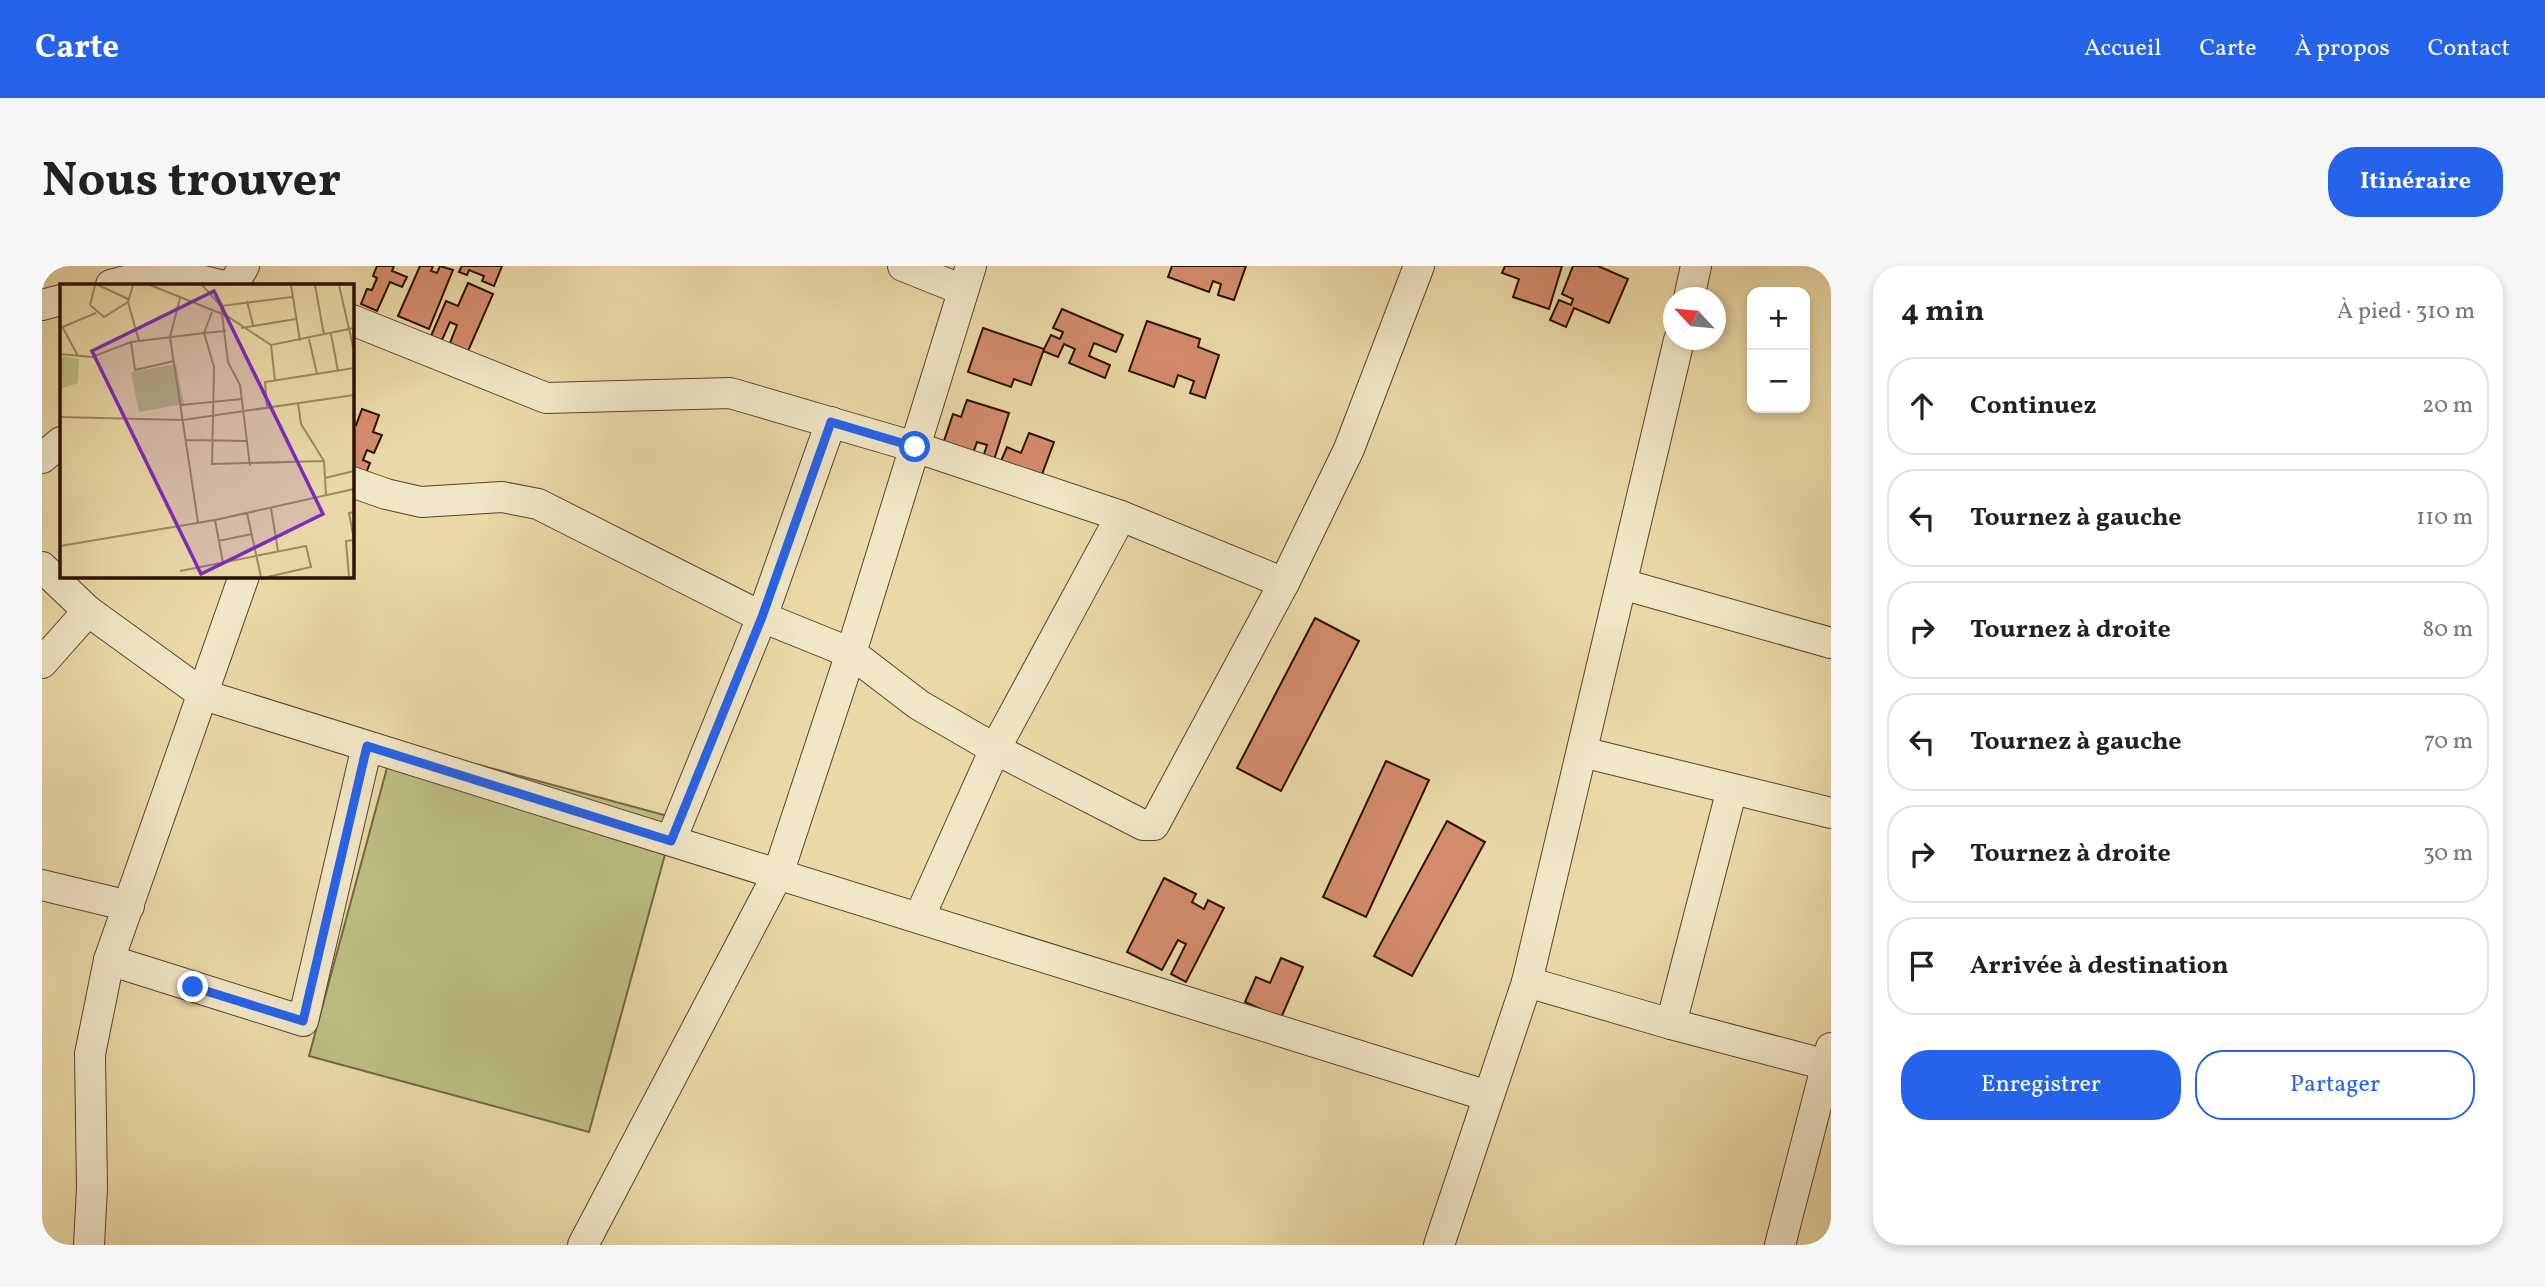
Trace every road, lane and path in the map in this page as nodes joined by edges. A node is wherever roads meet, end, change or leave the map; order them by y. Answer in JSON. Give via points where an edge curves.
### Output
{"nodes":[{"id":1,"x":244,"y":266,"type":"edge"},
{"id":2,"x":903,"y":266,"type":"edge"},
{"id":3,"x":1419,"y":266,"type":"edge"},
{"id":4,"x":1696,"y":266,"type":"edge"},
{"id":5,"x":162,"y":268,"type":"edge"},
{"id":6,"x":967,"y":278,"type":"edge"},
{"id":7,"x":114,"y":284,"type":"edge"},
{"id":8,"x":217,"y":284,"type":"edge"},
{"id":9,"x":234,"y":284,"type":"edge"},
{"id":10,"x":1691,"y":287,"type":"edge"},
{"id":11,"x":60,"y":300,"type":"edge"},
{"id":12,"x":42,"y":305,"type":"edge"},
{"id":13,"x":354,"y":321,"type":"edge"},
{"id":14,"x":1677,"y":350,"type":"edge"},
{"id":15,"x":831,"y":422,"type":"junction"},
{"id":16,"x":60,"y":443,"type":"edge"},
{"id":17,"x":915,"y":447,"type":"junction"},
{"id":18,"x":42,"y":458,"type":"edge"},
{"id":19,"x":354,"y":483,"type":"edge"},
{"id":20,"x":1122,"y":516,"type":"junction"},
{"id":21,"x":42,"y":567,"type":"edge"},
{"id":22,"x":243,"y":578,"type":"edge"},
{"id":23,"x":1284,"y":583,"type":"junction"},
{"id":24,"x":1622,"y":584,"type":"junction"},
{"id":25,"x":88,"y":611,"type":"junction"},
{"id":26,"x":762,"y":617,"type":"junction"},
{"id":27,"x":1831,"y":643,"type":"edge"},
{"id":28,"x":851,"y":653,"type":"junction"},
{"id":29,"x":42,"y":663,"type":"edge"},
{"id":30,"x":204,"y":695,"type":"junction"},
{"id":31,"x":367,"y":746,"type":"junction"},
{"id":32,"x":995,"y":748,"type":"junction"},
{"id":33,"x":1582,"y":752,"type":"junction"},
{"id":34,"x":1732,"y":789,"type":"junction"},
{"id":35,"x":1831,"y":813,"type":"edge"},
{"id":36,"x":671,"y":841,"type":"junction"},
{"id":37,"x":778,"y":874,"type":"junction"},
{"id":38,"x":42,"y":885,"type":"edge"},
{"id":39,"x":129,"y":906,"type":"junction"},
{"id":40,"x":919,"y":918,"type":"junction"},
{"id":41,"x":109,"y":960,"type":"junction"},
{"id":42,"x":1527,"y":982,"type":"junction"},
{"id":43,"x":1671,"y":1024,"type":"junction"},
{"id":44,"x":1829,"y":1056,"type":"edge"},
{"id":45,"x":1488,"y":1097,"type":"junction"},
{"id":46,"x":1819,"y":1143,"type":"edge"},
{"id":47,"x":89,"y":1245,"type":"edge"},
{"id":48,"x":583,"y":1245,"type":"edge"},
{"id":49,"x":1439,"y":1245,"type":"edge"},
{"id":50,"x":1780,"y":1245,"type":"edge"}],
"edges":[{"from":1,"to":9,"type":"street"},
{"from":2,"to":6,"type":"street"},
{"from":3,"to":23,"type":"street","via":[[1349,449]]},
{"from":4,"to":10,"type":"street"},
{"from":5,"to":7,"type":"street"},
{"from":5,"to":8,"type":"street"},
{"from":6,"to":17,"type":"street"},
{"from":11,"to":12,"type":"street"},
{"from":13,"to":15,"type":"street","via":[[545,398],[730,393]]},
{"from":14,"to":24,"type":"street"},
{"from":15,"to":17,"type":"street"},
{"from":15,"to":26,"type":"street"},
{"from":16,"to":18,"type":"street"},
{"from":17,"to":20,"type":"street"},
{"from":17,"to":28,"type":"street"},
{"from":19,"to":26,"type":"street","via":[[421,502],[502,497],[538,504]]},
{"from":20,"to":23,"type":"street"},
{"from":20,"to":32,"type":"street"},
{"from":21,"to":25,"type":"street"},
{"from":22,"to":30,"type":"street"},
{"from":23,"to":32,"type":"street","via":[[1154,825],[1143,825]]},
{"from":24,"to":27,"type":"street"},
{"from":24,"to":33,"type":"street"},
{"from":25,"to":29,"type":"street"},
{"from":25,"to":30,"type":"street"},
{"from":26,"to":28,"type":"street"},
{"from":26,"to":36,"type":"street"},
{"from":28,"to":32,"type":"street","via":[[919,705]]},
{"from":28,"to":37,"type":"street"},
{"from":30,"to":31,"type":"street"},
{"from":30,"to":39,"type":"street"},
{"from":31,"to":36,"type":"street"},
{"from":31,"to":41,"type":"street","via":[[303,1021]]},
{"from":32,"to":40,"type":"street"},
{"from":33,"to":34,"type":"street"},
{"from":33,"to":42,"type":"street"},
{"from":34,"to":35,"type":"street"},
{"from":34,"to":43,"type":"street"},
{"from":36,"to":37,"type":"street"},
{"from":37,"to":40,"type":"street"},
{"from":37,"to":48,"type":"street"},
{"from":38,"to":39,"type":"street"},
{"from":39,"to":41,"type":"street"},
{"from":40,"to":45,"type":"street"},
{"from":41,"to":47,"type":"street","via":[[90,1054]]},
{"from":42,"to":43,"type":"street"},
{"from":42,"to":45,"type":"street"},
{"from":43,"to":44,"type":"street"},
{"from":44,"to":46,"type":"street"},
{"from":45,"to":49,"type":"street"},
{"from":46,"to":50,"type":"street"}]}
